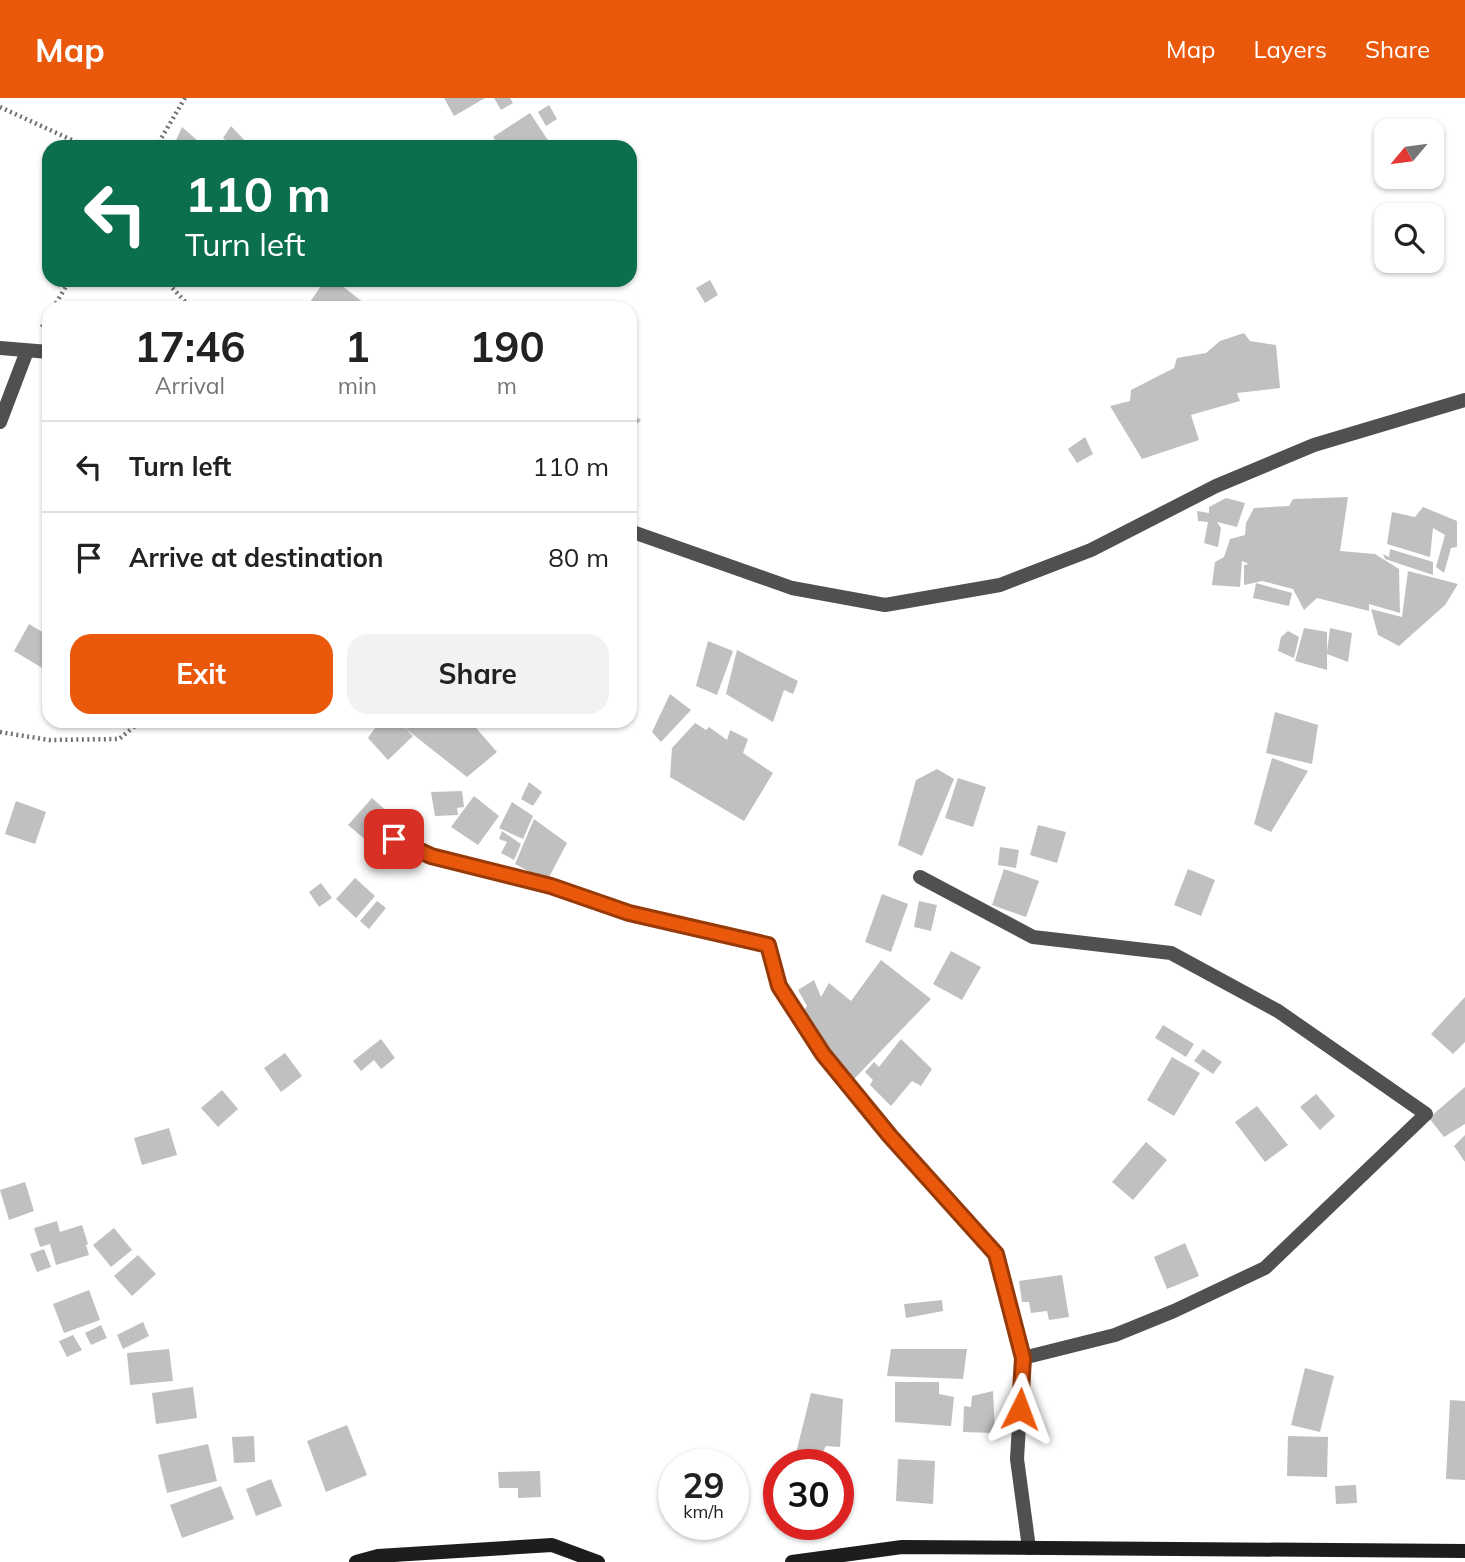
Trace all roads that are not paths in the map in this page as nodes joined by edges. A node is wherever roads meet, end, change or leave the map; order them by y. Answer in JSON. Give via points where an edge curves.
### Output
{"nodes":[{"id":1,"x":0,"y":348,"type":"edge"},
{"id":2,"x":27,"y":352,"type":"junction"},
{"id":3,"x":42,"y":352,"type":"edge"},
{"id":4,"x":1465,"y":400,"type":"edge"},
{"id":5,"x":0,"y":422,"type":"edge"},
{"id":6,"x":637,"y":533,"type":"edge"},
{"id":7,"x":394,"y":839,"type":"dead end"},
{"id":8,"x":920,"y":877,"type":"dead end"},
{"id":9,"x":1023,"y":1358,"type":"junction"},
{"id":10,"x":1029,"y":1548,"type":"junction"},
{"id":11,"x":1465,"y":1551,"type":"edge"},
{"id":12,"x":356,"y":1562,"type":"edge"},
{"id":13,"x":598,"y":1562,"type":"edge"},
{"id":14,"x":792,"y":1562,"type":"edge"}],
"edges":[{"from":1,"to":2,"type":"street"},
{"from":2,"to":3,"type":"street"},
{"from":2,"to":5,"type":"street"},
{"from":4,"to":6,"type":"street","via":[[1314,445],[1216,486],[1091,550],[1000,584],[885,605],[792,588]]},
{"from":7,"to":9,"type":"street","via":[[431,856],[551,886],[629,913],[768,945],[779,986],[823,1054],[996,1254]]},
{"from":8,"to":9,"type":"street","via":[[1033,937],[1171,953],[1278,1010],[1426,1114],[1265,1268],[1115,1335]]},
{"from":9,"to":10,"type":"street","via":[[1017,1459]]},
{"from":10,"to":11,"type":"main road"},
{"from":10,"to":14,"type":"main road","via":[[902,1547]]},
{"from":12,"to":13,"type":"main road","via":[[378,1556],[552,1545]]}]}
